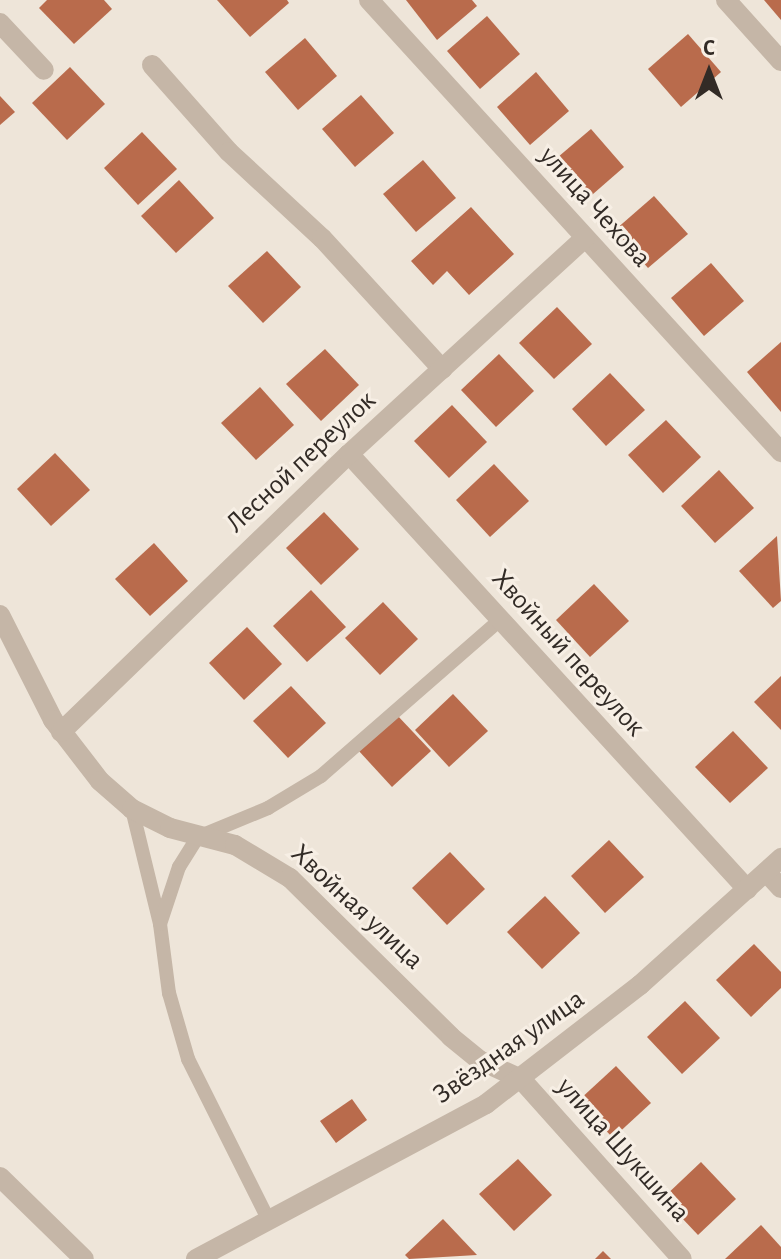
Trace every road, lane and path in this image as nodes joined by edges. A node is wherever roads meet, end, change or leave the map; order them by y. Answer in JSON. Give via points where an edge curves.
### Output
{"nodes":[{"id":1,"x":369,"y":0,"type":"edge"},
{"id":2,"x":726,"y":0,"type":"edge"},
{"id":3,"x":0,"y":23,"type":"edge"},
{"id":4,"x":781,"y":61,"type":"edge"},
{"id":5,"x":152,"y":65,"type":"dead end"},
{"id":6,"x":44,"y":70,"type":"dead end"},
{"id":7,"x":585,"y":238,"type":"junction"},
{"id":8,"x":442,"y":369,"type":"junction"},
{"id":9,"x":781,"y":452,"type":"edge"},
{"id":10,"x":349,"y":454,"type":"junction"},
{"id":11,"x":0,"y":615,"type":"edge"},
{"id":12,"x":500,"y":620,"type":"junction"},
{"id":13,"x":61,"y":732,"type":"junction"},
{"id":14,"x":132,"y":809,"type":"junction"},
{"id":15,"x":198,"y":837,"type":"junction"},
{"id":16,"x":773,"y":865,"type":"edge"},
{"id":17,"x":781,"y":888,"type":"edge"},
{"id":18,"x":747,"y":889,"type":"junction"},
{"id":19,"x":160,"y":924,"type":"junction"},
{"id":20,"x":521,"y":1079,"type":"junction"},
{"id":21,"x":0,"y":1177,"type":"edge"},
{"id":22,"x":267,"y":1217,"type":"junction"},
{"id":23,"x":202,"y":1258,"type":"edge"},
{"id":24,"x":84,"y":1259,"type":"edge"},
{"id":25,"x":682,"y":1259,"type":"edge"}],
"edges":[{"from":1,"to":7,"type":"street","name":"улица Чехова"},
{"from":2,"to":4,"type":"street"},
{"from":3,"to":6,"type":"street"},
{"from":5,"to":8,"type":"street","via":[[229,152],[331,246]]},
{"from":7,"to":8,"type":"street","name":"Лесной переулок"},
{"from":7,"to":9,"type":"street","name":"улица Чехова"},
{"from":8,"to":10,"type":"street","name":"Лесной переулок"},
{"from":10,"to":12,"type":"street","name":"Хвойный переулок"},
{"from":10,"to":13,"type":"street","name":"Лесной переулок"},
{"from":11,"to":13,"type":"street","name":"Хвойная улица"},
{"from":12,"to":15,"type":"lane","via":[[321,776],[268,808]]},
{"from":12,"to":18,"type":"street","name":"Хвойный переулок"},
{"from":13,"to":14,"type":"street","name":"Хвойная улица","via":[[100,781]]},
{"from":14,"to":15,"type":"street","name":"Хвойная улица"},
{"from":14,"to":19,"type":"lane"},
{"from":15,"to":19,"type":"lane","via":[[179,867]]},
{"from":15,"to":20,"type":"street","name":"Хвойная улица","via":[[261,856],[352,935],[451,1037],[479,1060]]},
{"from":16,"to":17,"type":"street"},
{"from":16,"to":18,"type":"street","name":"Звёздная улица"},
{"from":18,"to":20,"type":"street","name":"Звёздная улица","via":[[640,985]]},
{"from":19,"to":22,"type":"lane","via":[[169,993],[188,1059]]},
{"from":20,"to":22,"type":"street","name":"Звёздная улица","via":[[444,1128]]},
{"from":20,"to":25,"type":"street","name":"улица Шукшина"},
{"from":21,"to":24,"type":"street"},
{"from":22,"to":23,"type":"street","name":"Звёздная улица"}]}
